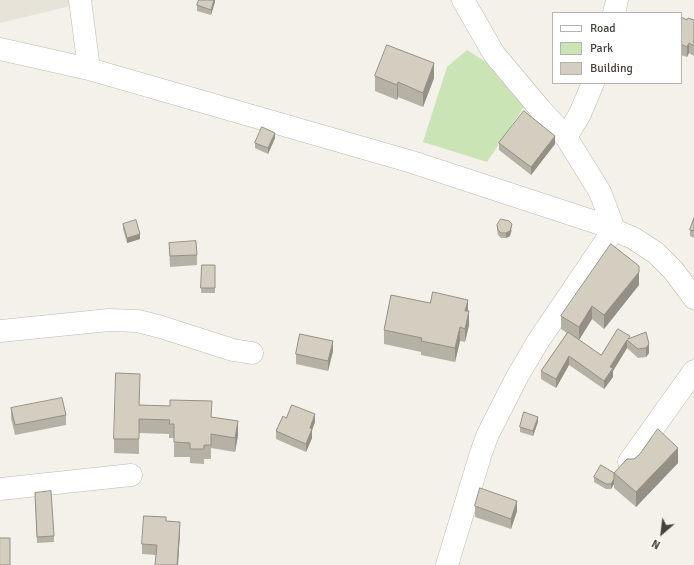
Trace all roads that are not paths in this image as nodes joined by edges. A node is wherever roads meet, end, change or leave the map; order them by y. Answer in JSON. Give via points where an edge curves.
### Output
{"nodes":[{"id":1,"x":80,"y":0,"type":"edge"},
{"id":2,"x":463,"y":0,"type":"edge"},
{"id":3,"x":617,"y":0,"type":"edge"},
{"id":4,"x":614,"y":12,"type":"edge"},
{"id":5,"x":0,"y":49,"type":"edge"},
{"id":6,"x":89,"y":69,"type":"junction"},
{"id":7,"x":593,"y":84,"type":"edge"},
{"id":8,"x":566,"y":137,"type":"junction"},
{"id":9,"x":614,"y":229,"type":"junction"},
{"id":10,"x":694,"y":298,"type":"edge"},
{"id":11,"x":0,"y":331,"type":"edge"},
{"id":12,"x":252,"y":353,"type":"dead end"},
{"id":13,"x":694,"y":371,"type":"edge"},
{"id":14,"x":629,"y":462,"type":"edge"},
{"id":15,"x":132,"y":474,"type":"dead end"},
{"id":16,"x":0,"y":489,"type":"edge"},
{"id":17,"x":447,"y":565,"type":"edge"}],
"edges":[{"from":1,"to":6,"type":"street"},
{"from":2,"to":8,"type":"street","via":[[494,54]]},
{"from":3,"to":4,"type":"street"},
{"from":5,"to":6,"type":"street"},
{"from":6,"to":9,"type":"street","via":[[412,162]]},
{"from":7,"to":8,"type":"street","via":[[580,114]]},
{"from":8,"to":9,"type":"street","via":[[600,192]]},
{"from":9,"to":10,"type":"street","via":[[656,253],[673,270]]},
{"from":9,"to":17,"type":"street","via":[[536,343],[488,434]]},
{"from":11,"to":12,"type":"street","via":[[109,320],[138,321],[233,350]]},
{"from":13,"to":14,"type":"street"},
{"from":15,"to":16,"type":"street"}]}
